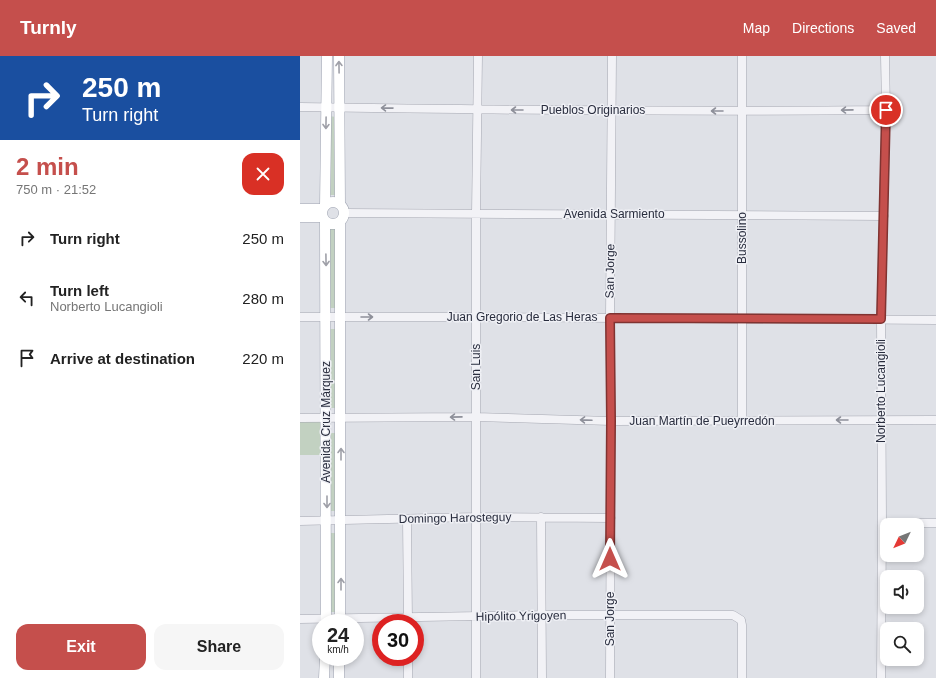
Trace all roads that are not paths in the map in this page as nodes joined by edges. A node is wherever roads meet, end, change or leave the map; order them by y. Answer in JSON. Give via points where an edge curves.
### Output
{"nodes":[{"id":1,"x":327,"y":56,"type":"edge"},
{"id":2,"x":339,"y":56,"type":"edge"},
{"id":3,"x":478,"y":56,"type":"edge"},
{"id":4,"x":612,"y":56,"type":"edge"},
{"id":5,"x":742,"y":56,"type":"edge"},
{"id":6,"x":885,"y":56,"type":"edge"},
{"id":7,"x":300,"y":107,"type":"edge"},
{"id":8,"x":327,"y":108,"type":"junction"},
{"id":9,"x":340,"y":108,"type":"junction"},
{"id":10,"x":478,"y":110,"type":"junction"},
{"id":11,"x":611,"y":110,"type":"junction"},
{"id":12,"x":886,"y":110,"type":"junction"},
{"id":13,"x":742,"y":111,"type":"junction"},
{"id":14,"x":342,"y":208,"type":"junction"},
{"id":15,"x":300,"y":209,"type":"edge"},
{"id":16,"x":324,"y":213,"type":"junction"},
{"id":17,"x":611,"y":213,"type":"junction"},
{"id":18,"x":476,"y":214,"type":"junction"},
{"id":19,"x":742,"y":214,"type":"junction"},
{"id":20,"x":884,"y":216,"type":"junction"},
{"id":21,"x":300,"y":217,"type":"edge"},
{"id":22,"x":340,"y":223,"type":"junction"},
{"id":23,"x":300,"y":317,"type":"edge"},
{"id":24,"x":326,"y":317,"type":"junction"},
{"id":25,"x":341,"y":317,"type":"junction"},
{"id":26,"x":476,"y":317,"type":"junction"},
{"id":27,"x":610,"y":318,"type":"junction"},
{"id":28,"x":742,"y":318,"type":"junction"},
{"id":29,"x":881,"y":319,"type":"junction"},
{"id":30,"x":936,"y":320,"type":"edge"},
{"id":31,"x":476,"y":417,"type":"junction"},
{"id":32,"x":300,"y":418,"type":"edge"},
{"id":33,"x":341,"y":418,"type":"junction"},
{"id":34,"x":326,"y":419,"type":"junction"},
{"id":35,"x":881,"y":420,"type":"junction"},
{"id":36,"x":936,"y":420,"type":"edge"},
{"id":37,"x":611,"y":421,"type":"junction"},
{"id":38,"x":742,"y":421,"type":"junction"},
{"id":39,"x":476,"y":517,"type":"junction"},
{"id":40,"x":541,"y":517,"type":"junction"},
{"id":41,"x":611,"y":518,"type":"junction"},
{"id":42,"x":882,"y":518,"type":"edge"},
{"id":43,"x":407,"y":519,"type":"junction"},
{"id":44,"x":327,"y":520,"type":"junction"},
{"id":45,"x":341,"y":520,"type":"junction"},
{"id":46,"x":300,"y":521,"type":"edge"},
{"id":47,"x":924,"y":523,"type":"edge"},
{"id":48,"x":936,"y":523,"type":"edge"},
{"id":49,"x":882,"y":562,"type":"edge"},
{"id":50,"x":326,"y":614,"type":"edge"},
{"id":51,"x":340,"y":614,"type":"edge"},
{"id":52,"x":408,"y":614,"type":"edge"},
{"id":53,"x":542,"y":615,"type":"junction"},
{"id":54,"x":610,"y":615,"type":"junction"},
{"id":55,"x":476,"y":617,"type":"junction"},
{"id":56,"x":300,"y":618,"type":"edge"},
{"id":57,"x":312,"y":619,"type":"edge"},
{"id":58,"x":424,"y":619,"type":"edge"},
{"id":59,"x":325,"y":666,"type":"edge"},
{"id":60,"x":339,"y":666,"type":"edge"},
{"id":61,"x":408,"y":666,"type":"edge"},
{"id":62,"x":324,"y":678,"type":"edge"},
{"id":63,"x":339,"y":678,"type":"edge"},
{"id":64,"x":408,"y":678,"type":"edge"},
{"id":65,"x":476,"y":678,"type":"edge"},
{"id":66,"x":542,"y":678,"type":"edge"},
{"id":67,"x":610,"y":678,"type":"edge"},
{"id":68,"x":742,"y":678,"type":"edge"},
{"id":69,"x":881,"y":678,"type":"edge"}],
"edges":[{"from":1,"to":8,"type":"main road","name":"Avenida Cruz Márquez"},
{"from":9,"to":2,"type":"main road","one_way":true},
{"from":3,"to":10,"type":"street","name":"San Luis"},
{"from":4,"to":11,"type":"street","name":"San Jorge"},
{"from":5,"to":13,"type":"street","name":"Bussolino"},
{"from":6,"to":12,"type":"street","name":"Norberto Lucangioli"},
{"from":7,"to":8,"type":"street","name":"Pueblos Originarios"},
{"from":8,"to":9,"type":"street","name":"Pueblos Originarios"},
{"from":8,"to":16,"type":"main road","name":"Avenida Cruz Márquez","one_way":true},
{"from":10,"to":9,"type":"street","name":"Pueblos Originarios","one_way":true},
{"from":9,"to":14,"type":"main road"},
{"from":11,"to":10,"type":"street","name":"Pueblos Originarios","one_way":true},
{"from":10,"to":18,"type":"street","name":"San Luis"},
{"from":13,"to":11,"type":"street","name":"Pueblos Originarios","one_way":true},
{"from":11,"to":17,"type":"street","name":"San Jorge"},
{"from":12,"to":13,"type":"street","name":"Pueblos Originarios","one_way":true},
{"from":12,"to":20,"type":"street","name":"Norberto Lucangioli"},
{"from":13,"to":19,"type":"street","name":"Bussolino"},
{"from":14,"to":16,"type":"main road","via":[[334,202]]},
{"from":14,"to":18,"type":"street","name":"Avenida Sarmiento"},
{"from":14,"to":22,"type":"main road","via":[[344,218]]},
{"from":15,"to":16,"type":"main road"},
{"from":16,"to":21,"type":"main road"},
{"from":16,"to":22,"type":"main road","via":[[331,224]]},
{"from":16,"to":24,"type":"main road","name":"Avenida Cruz Márquez","one_way":true},
{"from":17,"to":18,"type":"street","name":"Avenida Sarmiento"},
{"from":17,"to":19,"type":"street","name":"Avenida Sarmiento"},
{"from":17,"to":27,"type":"street","name":"San Jorge"},
{"from":18,"to":26,"type":"street","name":"San Luis"},
{"from":19,"to":20,"type":"street","name":"Avenida Sarmiento"},
{"from":19,"to":28,"type":"street","name":"Bussolino"},
{"from":20,"to":29,"type":"street","name":"Norberto Lucangioli"},
{"from":22,"to":25,"type":"main road","name":"Avenida Cruz Márquez"},
{"from":23,"to":24,"type":"street","name":"Juan Gregorio de Las Heras"},
{"from":24,"to":25,"type":"street","name":"Juan Gregorio de Las Heras"},
{"from":24,"to":34,"type":"main road","name":"Avenida Cruz Márquez"},
{"from":25,"to":26,"type":"street","name":"Juan Gregorio de Las Heras","one_way":true},
{"from":25,"to":33,"type":"main road","name":"Avenida Cruz Márquez"},
{"from":26,"to":27,"type":"street","name":"Juan Gregorio de Las Heras"},
{"from":26,"to":31,"type":"street","name":"San Luis"},
{"from":27,"to":28,"type":"street","name":"Juan Gregorio de Las Heras"},
{"from":27,"to":37,"type":"street","name":"San Jorge"},
{"from":28,"to":29,"type":"street","name":"Juan Gregorio de Las Heras"},
{"from":28,"to":38,"type":"street","name":"Bussolino"},
{"from":29,"to":30,"type":"street","name":"Juan Gregorio de Las Heras"},
{"from":29,"to":35,"type":"street","name":"Norberto Lucangioli"},
{"from":31,"to":33,"type":"street","name":"Juan Martín de Pueyrredón","one_way":true},
{"from":37,"to":31,"type":"street","name":"Juan Martín de Pueyrredón","one_way":true},
{"from":31,"to":39,"type":"street","name":"San Luis"},
{"from":32,"to":34,"type":"street","name":"Juan Martín de Pueyrredón"},
{"from":33,"to":34,"type":"street","name":"Juan Martín de Pueyrredón"},
{"from":45,"to":33,"type":"main road","name":"Avenida Cruz Márquez","one_way":true},
{"from":34,"to":44,"type":"main road","name":"Avenida Cruz Márquez","one_way":true},
{"from":35,"to":36,"type":"street","name":"Juan Martín de Pueyrredón"},
{"from":35,"to":38,"type":"street","name":"Juan Martín de Pueyrredón","one_way":true},
{"from":35,"to":42,"type":"street","name":"Norberto Lucangioli"},
{"from":37,"to":38,"type":"street","name":"Juan Martín de Pueyrredón"},
{"from":37,"to":41,"type":"street","name":"San Jorge"},
{"from":39,"to":40,"type":"street","name":"Domingo Harosteguy"},
{"from":39,"to":43,"type":"street","name":"Domingo Harosteguy"},
{"from":39,"to":55,"type":"street","name":"San Luis"},
{"from":40,"to":41,"type":"street","name":"Domingo Harosteguy"},
{"from":40,"to":53,"type":"street"},
{"from":41,"to":54,"type":"street","name":"San Jorge"},
{"from":43,"to":45,"type":"street","name":"Domingo Harosteguy"},
{"from":43,"to":52,"type":"street"},
{"from":44,"to":45,"type":"street","name":"Domingo Harosteguy"},
{"from":44,"to":46,"type":"street","name":"Domingo Harosteguy"},
{"from":44,"to":50,"type":"main road","name":"Avenida Cruz Márquez"},
{"from":51,"to":45,"type":"main road","name":"Avenida Cruz Márquez","one_way":true},
{"from":47,"to":48,"type":"street"},
{"from":49,"to":69,"type":"street","name":"Norberto Lucangioli"},
{"from":53,"to":54,"type":"street","name":"Hipólito Yrigoyen"},
{"from":53,"to":55,"type":"street","name":"Hipólito Yrigoyen"},
{"from":53,"to":66,"type":"street"},
{"from":54,"to":67,"type":"street","name":"San Jorge"},
{"from":54,"to":68,"type":"street","name":"Hipólito Yrigoyen","via":[[733,615],[741,620],[742,625]]},
{"from":55,"to":58,"type":"street","name":"Hipólito Yrigoyen"},
{"from":55,"to":65,"type":"street","name":"San Luis"},
{"from":56,"to":57,"type":"street","name":"Hipólito Yrigoyen"},
{"from":59,"to":62,"type":"main road"},
{"from":60,"to":63,"type":"main road"},
{"from":61,"to":64,"type":"street"}]}
